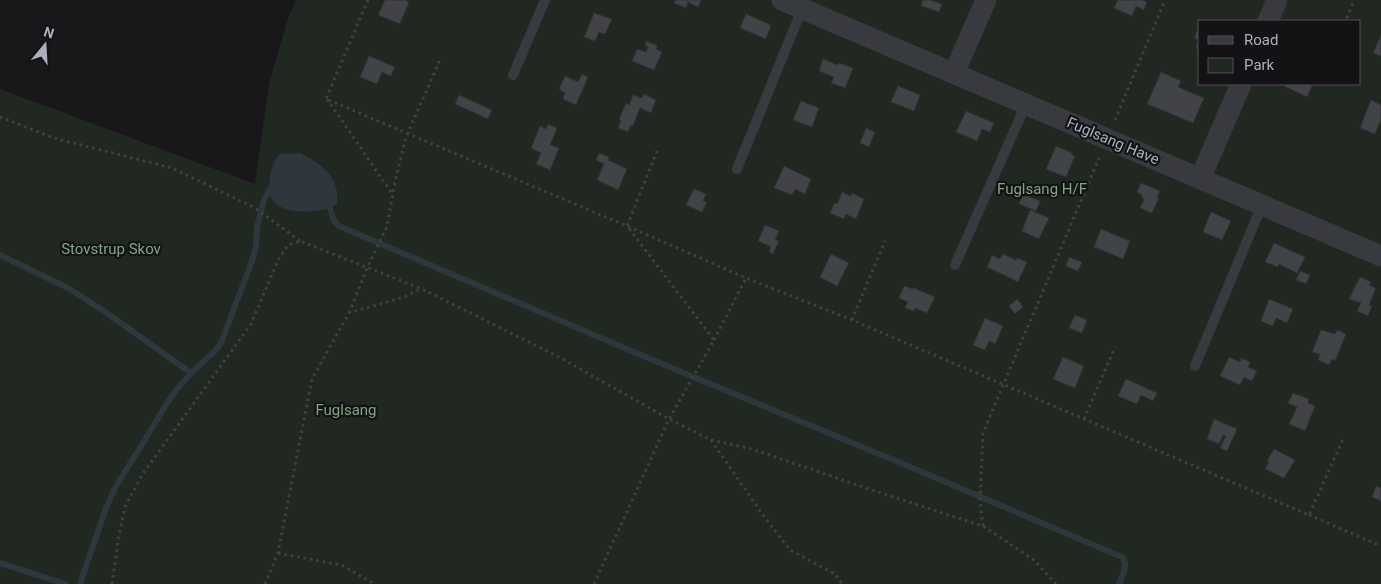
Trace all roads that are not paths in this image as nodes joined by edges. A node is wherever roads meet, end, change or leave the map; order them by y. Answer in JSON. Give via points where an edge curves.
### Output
{"nodes":[{"id":1,"x":545,"y":0,"type":"edge"},
{"id":2,"x":782,"y":0,"type":"edge"},
{"id":3,"x":986,"y":0,"type":"edge"},
{"id":4,"x":1277,"y":0,"type":"edge"},
{"id":5,"x":802,"y":9,"type":"junction"},
{"id":6,"x":1268,"y":20,"type":"edge"},
{"id":7,"x":954,"y":74,"type":"junction"},
{"id":8,"x":513,"y":75,"type":"dead end"},
{"id":9,"x":1241,"y":85,"type":"edge"},
{"id":10,"x":1026,"y":104,"type":"junction"},
{"id":11,"x":737,"y":169,"type":"dead end"},
{"id":12,"x":1200,"y":178,"type":"junction"},
{"id":13,"x":1262,"y":205,"type":"junction"},
{"id":14,"x":1381,"y":256,"type":"edge"},
{"id":15,"x":954,"y":265,"type":"dead end"},
{"id":16,"x":1195,"y":366,"type":"dead end"}],
"edges":[{"from":1,"to":8,"type":"lane"},
{"from":2,"to":5,"type":"street","name":"Fuglsang Have"},
{"from":3,"to":7,"type":"street"},
{"from":4,"to":6,"type":"street"},
{"from":5,"to":7,"type":"street","name":"Fuglsang Have"},
{"from":5,"to":11,"type":"lane"},
{"from":7,"to":10,"type":"street","name":"Fuglsang Have"},
{"from":9,"to":12,"type":"street"},
{"from":10,"to":12,"type":"street","name":"Fuglsang Have"},
{"from":10,"to":15,"type":"lane"},
{"from":12,"to":13,"type":"street","name":"Fuglsang Have"},
{"from":13,"to":14,"type":"street","name":"Fuglsang Have"},
{"from":13,"to":16,"type":"lane"}]}
